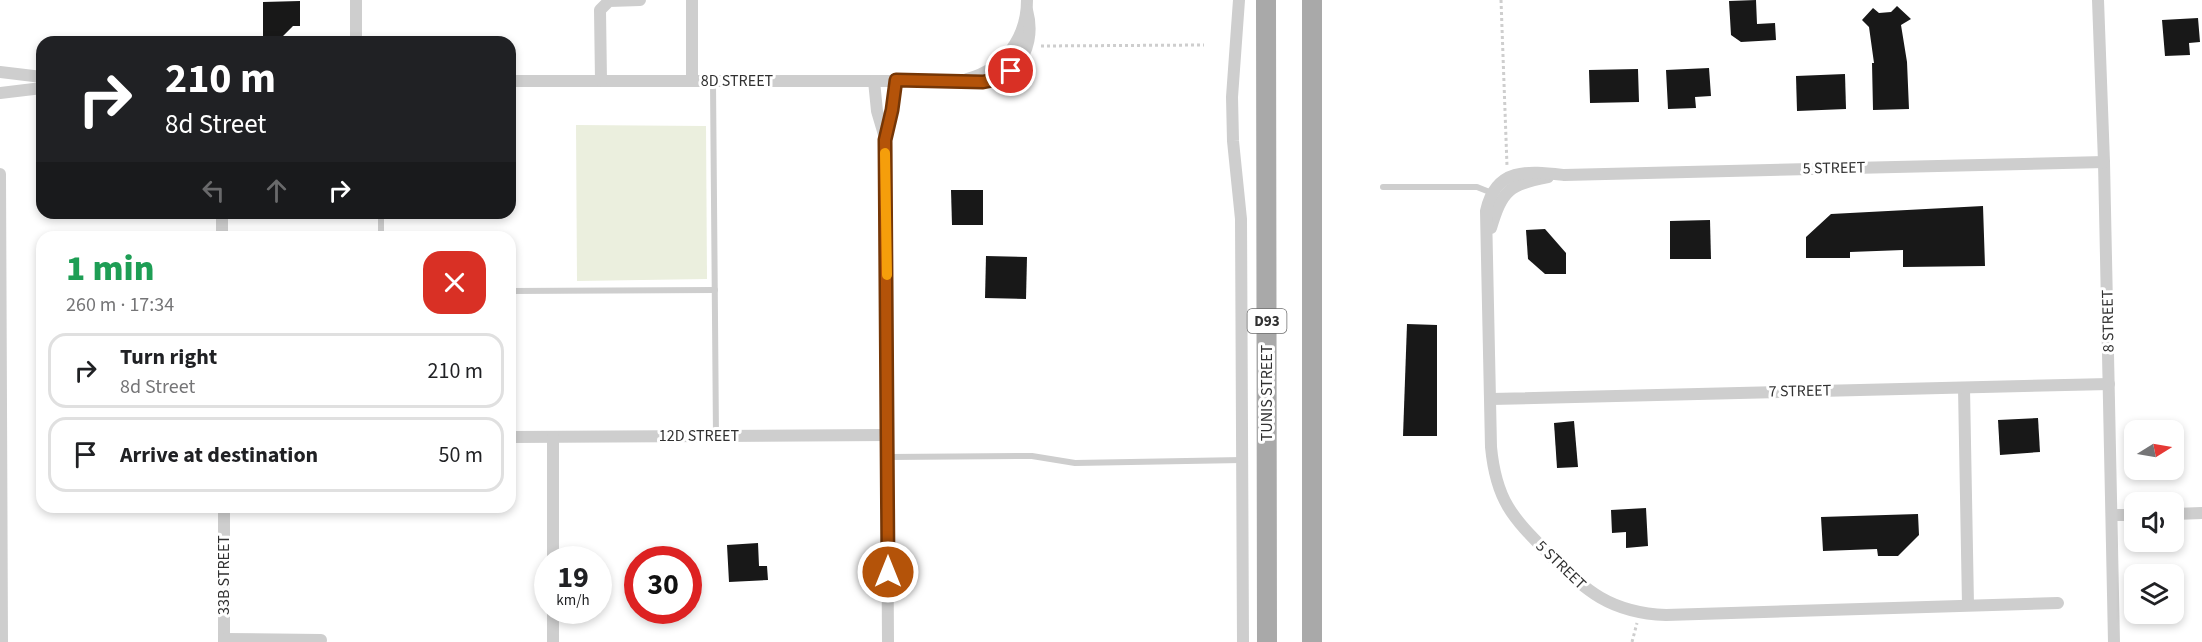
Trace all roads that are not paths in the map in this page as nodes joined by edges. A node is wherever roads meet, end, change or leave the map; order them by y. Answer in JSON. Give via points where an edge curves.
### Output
{"nodes":[{"id":1,"x":356,"y":0,"type":"edge"},
{"id":2,"x":640,"y":0,"type":"edge"},
{"id":3,"x":692,"y":0,"type":"edge"},
{"id":4,"x":1239,"y":0,"type":"edge"},
{"id":5,"x":1266,"y":0,"type":"edge"},
{"id":6,"x":1312,"y":0,"type":"edge"},
{"id":7,"x":2098,"y":0,"type":"edge"},
{"id":8,"x":1027,"y":5,"type":"edge"},
{"id":9,"x":356,"y":36,"type":"edge"},
{"id":10,"x":0,"y":72,"type":"edge"},
{"id":11,"x":36,"y":76,"type":"edge"},
{"id":12,"x":896,"y":80,"type":"junction"},
{"id":13,"x":516,"y":81,"type":"edge"},
{"id":14,"x":601,"y":81,"type":"junction"},
{"id":15,"x":692,"y":81,"type":"junction"},
{"id":16,"x":713,"y":81,"type":"junction"},
{"id":17,"x":874,"y":81,"type":"junction"},
{"id":18,"x":963,"y":81,"type":"junction"},
{"id":19,"x":36,"y":89,"type":"edge"},
{"id":20,"x":0,"y":93,"type":"edge"},
{"id":21,"x":885,"y":140,"type":"junction"},
{"id":22,"x":2104,"y":162,"type":"junction"},
{"id":23,"x":0,"y":174,"type":"edge"},
{"id":24,"x":1564,"y":174,"type":"junction"},
{"id":25,"x":1383,"y":187,"type":"dead end"},
{"id":26,"x":1492,"y":193,"type":"junction"},
{"id":27,"x":1488,"y":238,"type":"junction"},
{"id":28,"x":714,"y":290,"type":"junction"},
{"id":29,"x":516,"y":291,"type":"edge"},
{"id":30,"x":2109,"y":384,"type":"junction"},
{"id":31,"x":1964,"y":388,"type":"junction"},
{"id":32,"x":1491,"y":399,"type":"junction"},
{"id":33,"x":888,"y":435,"type":"junction"},
{"id":34,"x":716,"y":436,"type":"junction"},
{"id":35,"x":516,"y":437,"type":"edge"},
{"id":36,"x":553,"y":437,"type":"junction"},
{"id":37,"x":888,"y":457,"type":"junction"},
{"id":38,"x":1242,"y":460,"type":"junction"},
{"id":39,"x":1,"y":504,"type":"edge"},
{"id":40,"x":224,"y":513,"type":"edge"},
{"id":41,"x":2202,"y":513,"type":"edge"},
{"id":42,"x":2184,"y":514,"type":"edge"},
{"id":43,"x":2112,"y":515,"type":"junction"},
{"id":44,"x":2124,"y":515,"type":"edge"},
{"id":45,"x":1,"y":526,"type":"edge"},
{"id":46,"x":553,"y":546,"type":"edge"},
{"id":47,"x":2058,"y":603,"type":"dead end"},
{"id":48,"x":1968,"y":605,"type":"junction"},
{"id":49,"x":553,"y":624,"type":"edge"},
{"id":50,"x":321,"y":640,"type":"dead end"},
{"id":51,"x":224,"y":641,"type":"edge"},
{"id":52,"x":2,"y":642,"type":"edge"},
{"id":53,"x":553,"y":642,"type":"edge"},
{"id":54,"x":888,"y":642,"type":"edge"},
{"id":55,"x":1243,"y":642,"type":"edge"},
{"id":56,"x":1267,"y":642,"type":"edge"},
{"id":57,"x":1312,"y":642,"type":"edge"},
{"id":58,"x":2114,"y":642,"type":"edge"}],
"edges":[{"from":1,"to":9,"type":"street"},
{"from":2,"to":14,"type":"street","via":[[609,1],[600,10]]},
{"from":3,"to":15,"type":"street"},
{"from":4,"to":38,"type":"street","via":[[1232,97],[1240,219]]},
{"from":5,"to":56,"type":"main road","name":"TUNIS STREET","number":"D93"},
{"from":6,"to":57,"type":"main road"},
{"from":7,"to":22,"type":"street","name":"8 STREET"},
{"from":8,"to":18,"type":"street","name":"8D STREET","via":[[1020,35],[1006,56],[987,72]]},
{"from":8,"to":18,"type":"street","name":"8D STREET","via":[[1028,46],[1018,64],[993,80]]},
{"from":10,"to":11,"type":"street"},
{"from":12,"to":17,"type":"street","name":"8D STREET"},
{"from":12,"to":18,"type":"street","name":"8D STREET"},
{"from":12,"to":21,"type":"street"},
{"from":13,"to":14,"type":"street","name":"8D STREET"},
{"from":14,"to":15,"type":"street","name":"8D STREET"},
{"from":15,"to":16,"type":"street","name":"8D STREET"},
{"from":16,"to":17,"type":"street","name":"8D STREET"},
{"from":16,"to":28,"type":"lane"},
{"from":17,"to":21,"type":"street"},
{"from":19,"to":20,"type":"street"},
{"from":21,"to":33,"type":"street"},
{"from":22,"to":24,"type":"street","name":"5 STREET"},
{"from":22,"to":30,"type":"street","name":"8 STREET"},
{"from":23,"to":39,"type":"street"},
{"from":24,"to":26,"type":"street","name":"5 STREET","via":[[1527,171],[1507,178]]},
{"from":24,"to":27,"type":"street","name":"5 STREET","via":[[1523,182],[1507,191],[1497,206]]},
{"from":25,"to":26,"type":"lane","via":[[1477,187]]},
{"from":26,"to":27,"type":"street","name":"5 STREET","via":[[1486,211]]},
{"from":27,"to":32,"type":"street","name":"5 STREET"},
{"from":28,"to":29,"type":"lane"},
{"from":28,"to":34,"type":"lane"},
{"from":30,"to":31,"type":"street","name":"7 STREET"},
{"from":30,"to":43,"type":"street","name":"8 STREET"},
{"from":31,"to":32,"type":"street","name":"7 STREET"},
{"from":31,"to":48,"type":"street"},
{"from":32,"to":48,"type":"street","name":"5 STREET","via":[[1492,462],[1500,494],[1511,513],[1574,580],[1619,607],[1666,615]]},
{"from":33,"to":34,"type":"street","name":"12D STREET"},
{"from":33,"to":37,"type":"street"},
{"from":34,"to":36,"type":"street","name":"12D STREET"},
{"from":35,"to":36,"type":"street","name":"12D STREET"},
{"from":36,"to":46,"type":"street"},
{"from":37,"to":38,"type":"lane","via":[[1032,456],[1075,463]]},
{"from":37,"to":54,"type":"street"},
{"from":38,"to":55,"type":"street"},
{"from":39,"to":45,"type":"street"},
{"from":40,"to":51,"type":"street","name":"33B STREET"},
{"from":41,"to":42,"type":"street"},
{"from":43,"to":44,"type":"street"},
{"from":43,"to":58,"type":"street","name":"8 STREET"},
{"from":45,"to":52,"type":"street"},
{"from":47,"to":48,"type":"street","name":"5 STREET"},
{"from":49,"to":53,"type":"street"},
{"from":50,"to":51,"type":"street"}]}
